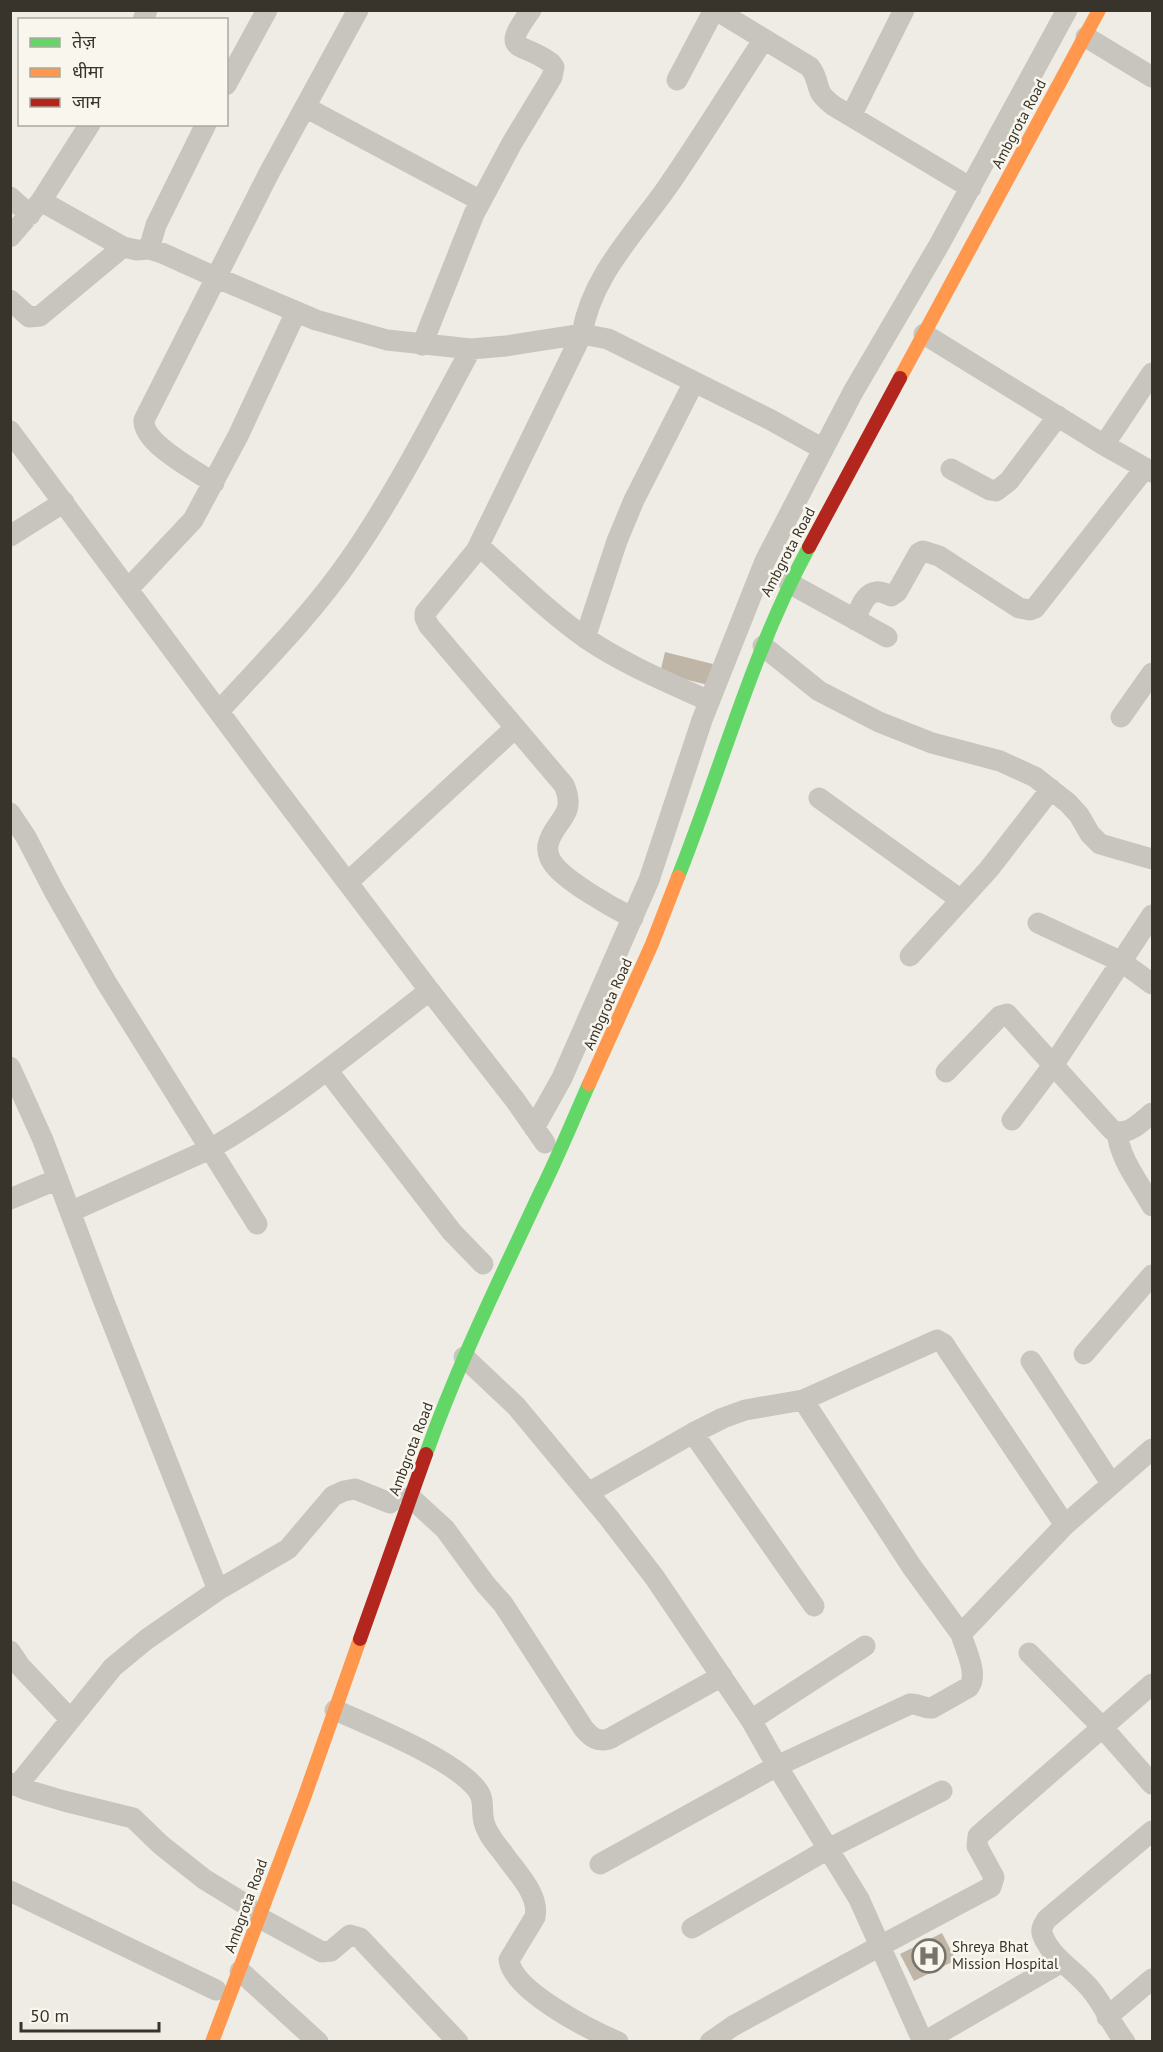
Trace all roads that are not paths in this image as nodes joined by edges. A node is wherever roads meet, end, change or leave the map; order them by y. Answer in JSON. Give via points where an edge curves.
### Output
{"nodes":[{"id":1,"x":267,"y":10,"type":"edge"},
{"id":2,"x":358,"y":10,"type":"edge"},
{"id":3,"x":531,"y":10,"type":"edge"},
{"id":4,"x":715,"y":10,"type":"edge"},
{"id":5,"x":904,"y":10,"type":"edge"},
{"id":6,"x":1067,"y":10,"type":"edge"},
{"id":7,"x":1078,"y":10,"type":"edge"},
{"id":8,"x":1100,"y":10,"type":"edge"},
{"id":9,"x":1086,"y":37,"type":"junction"},
{"id":10,"x":764,"y":39,"type":"junction"},
{"id":11,"x":1152,"y":77,"type":"edge"},
{"id":12,"x":677,"y":80,"type":"dead end"},
{"id":13,"x":228,"y":81,"type":"edge"},
{"id":14,"x":305,"y":107,"type":"junction"},
{"id":15,"x":851,"y":116,"type":"junction"},
{"id":16,"x":89,"y":126,"type":"edge"},
{"id":17,"x":205,"y":126,"type":"edge"},
{"id":18,"x":970,"y":188,"type":"junction"},
{"id":19,"x":10,"y":197,"type":"edge"},
{"id":20,"x":481,"y":201,"type":"junction"},
{"id":21,"x":35,"y":208,"type":"junction"},
{"id":22,"x":10,"y":237,"type":"edge"},
{"id":23,"x":123,"y":247,"type":"junction"},
{"id":24,"x":149,"y":249,"type":"junction"},
{"id":25,"x":215,"y":278,"type":"junction"},
{"id":26,"x":10,"y":300,"type":"edge"},
{"id":27,"x":296,"y":312,"type":"junction"},
{"id":28,"x":582,"y":334,"type":"junction"},
{"id":29,"x":924,"y":334,"type":"junction"},
{"id":30,"x":422,"y":345,"type":"junction"},
{"id":31,"x":471,"y":349,"type":"junction"},
{"id":32,"x":880,"y":372,"type":"dead end"},
{"id":33,"x":1152,"y":373,"type":"edge"},
{"id":34,"x":694,"y":382,"type":"junction"},
{"id":35,"x":1058,"y":416,"type":"junction"},
{"id":36,"x":10,"y":431,"type":"edge"},
{"id":37,"x":844,"y":438,"type":"dead end"},
{"id":38,"x":1104,"y":445,"type":"junction"},
{"id":39,"x":823,"y":449,"type":"junction"},
{"id":40,"x":951,"y":469,"type":"dead end"},
{"id":41,"x":1149,"y":470,"type":"edge"},
{"id":42,"x":214,"y":483,"type":"junction"},
{"id":43,"x":64,"y":502,"type":"junction"},
{"id":44,"x":10,"y":536,"type":"edge"},
{"id":45,"x":479,"y":546,"type":"junction"},
{"id":46,"x":789,"y":583,"type":"junction"},
{"id":47,"x":128,"y":589,"type":"junction"},
{"id":48,"x":855,"y":620,"type":"junction"},
{"id":49,"x":887,"y":637,"type":"dead end"},
{"id":50,"x":585,"y":638,"type":"junction"},
{"id":51,"x":763,"y":646,"type":"junction"},
{"id":52,"x":1152,"y":673,"type":"edge"},
{"id":53,"x":709,"y":701,"type":"junction"},
{"id":54,"x":219,"y":711,"type":"junction"},
{"id":55,"x":1121,"y":717,"type":"dead end"},
{"id":56,"x":515,"y":728,"type":"junction"},
{"id":57,"x":1051,"y":789,"type":"junction"},
{"id":58,"x":819,"y":798,"type":"dead end"},
{"id":59,"x":10,"y":813,"type":"edge"},
{"id":60,"x":1152,"y":859,"type":"edge"},
{"id":61,"x":348,"y":882,"type":"junction"},
{"id":62,"x":962,"y":900,"type":"junction"},
{"id":63,"x":1152,"y":915,"type":"edge"},
{"id":64,"x":633,"y":918,"type":"junction"},
{"id":65,"x":1038,"y":923,"type":"dead end"},
{"id":66,"x":910,"y":956,"type":"dead end"},
{"id":67,"x":1122,"y":962,"type":"junction"},
{"id":68,"x":1152,"y":984,"type":"edge"},
{"id":69,"x":429,"y":991,"type":"junction"},
{"id":70,"x":1054,"y":1064,"type":"junction"},
{"id":71,"x":10,"y":1067,"type":"edge"},
{"id":72,"x":327,"y":1070,"type":"junction"},
{"id":73,"x":946,"y":1072,"type":"dead end"},
{"id":74,"x":1152,"y":1113,"type":"edge"},
{"id":75,"x":1012,"y":1120,"type":"dead end"},
{"id":76,"x":1117,"y":1132,"type":"junction"},
{"id":77,"x":539,"y":1142,"type":"junction"},
{"id":78,"x":210,"y":1149,"type":"junction"},
{"id":79,"x":58,"y":1179,"type":"junction"},
{"id":80,"x":10,"y":1199,"type":"edge"},
{"id":81,"x":1152,"y":1206,"type":"edge"},
{"id":82,"x":70,"y":1212,"type":"junction"},
{"id":83,"x":256,"y":1224,"type":"dead end"},
{"id":84,"x":482,"y":1266,"type":"dead end"},
{"id":85,"x":1152,"y":1275,"type":"edge"},
{"id":86,"x":1084,"y":1354,"type":"dead end"},
{"id":87,"x":464,"y":1357,"type":"junction"},
{"id":88,"x":1031,"y":1361,"type":"dead end"},
{"id":89,"x":803,"y":1400,"type":"junction"},
{"id":90,"x":693,"y":1433,"type":"junction"},
{"id":91,"x":1152,"y":1449,"type":"edge"},
{"id":92,"x":1111,"y":1483,"type":"junction"},
{"id":93,"x":588,"y":1492,"type":"junction"},
{"id":94,"x":395,"y":1502,"type":"junction"},
{"id":95,"x":1065,"y":1525,"type":"junction"},
{"id":96,"x":218,"y":1590,"type":"junction"},
{"id":97,"x":814,"y":1606,"type":"dead end"},
{"id":98,"x":961,"y":1634,"type":"junction"},
{"id":99,"x":865,"y":1646,"type":"dead end"},
{"id":100,"x":10,"y":1652,"type":"edge"},
{"id":101,"x":1029,"y":1653,"type":"dead end"},
{"id":102,"x":722,"y":1676,"type":"junction"},
{"id":103,"x":1152,"y":1684,"type":"edge"},
{"id":104,"x":334,"y":1710,"type":"junction"},
{"id":105,"x":70,"y":1719,"type":"junction"},
{"id":106,"x":751,"y":1720,"type":"junction"},
{"id":107,"x":1103,"y":1728,"type":"junction"},
{"id":108,"x":777,"y":1766,"type":"junction"},
{"id":109,"x":14,"y":1784,"type":"edge"},
{"id":110,"x":1152,"y":1784,"type":"edge"},
{"id":111,"x":942,"y":1791,"type":"dead end"},
{"id":112,"x":1152,"y":1831,"type":"edge"},
{"id":113,"x":828,"y":1849,"type":"junction"},
{"id":114,"x":600,"y":1864,"type":"dead end"},
{"id":115,"x":10,"y":1891,"type":"edge"},
{"id":116,"x":251,"y":1909,"type":"junction"},
{"id":117,"x":692,"y":1928,"type":"dead end"},
{"id":118,"x":880,"y":1946,"type":"junction"},
{"id":119,"x":1062,"y":1962,"type":"junction"},
{"id":120,"x":240,"y":1971,"type":"junction"},
{"id":121,"x":1152,"y":1979,"type":"edge"},
{"id":122,"x":216,"y":1990,"type":"dead end"},
{"id":123,"x":1107,"y":2017,"type":"junction"},
{"id":124,"x":212,"y":2042,"type":"edge"},
{"id":125,"x":318,"y":2042,"type":"edge"},
{"id":126,"x":458,"y":2042,"type":"edge"},
{"id":127,"x":618,"y":2042,"type":"edge"},
{"id":128,"x":710,"y":2042,"type":"edge"},
{"id":129,"x":923,"y":2042,"type":"edge"},
{"id":130,"x":1125,"y":2042,"type":"edge"}],
"edges":[{"from":1,"to":13,"type":"street"},
{"from":2,"to":14,"type":"street"},
{"from":3,"to":20,"type":"street","via":[[515,33],[516,42],[551,63],[554,73]]},
{"from":4,"to":10,"type":"street"},
{"from":4,"to":12,"type":"street"},
{"from":5,"to":15,"type":"street"},
{"from":6,"to":18,"type":"street"},
{"from":7,"to":32,"type":"main road"},
{"from":8,"to":9,"type":"main road","name":"Ambgrota Road"},
{"from":9,"to":11,"type":"street"},
{"from":9,"to":29,"type":"main road","name":"Ambgrota Road"},
{"from":10,"to":15,"type":"street","via":[[810,67],[820,94]]},
{"from":10,"to":28,"type":"street","via":[[666,189],[614,259],[586,313]]},
{"from":14,"to":20,"type":"street"},
{"from":14,"to":25,"type":"street"},
{"from":15,"to":18,"type":"street"},
{"from":16,"to":21,"type":"street"},
{"from":17,"to":24,"type":"street","via":[[156,225]]},
{"from":18,"to":39,"type":"street"},
{"from":19,"to":21,"type":"street"},
{"from":20,"to":30,"type":"street"},
{"from":21,"to":22,"type":"street"},
{"from":21,"to":23,"type":"street"},
{"from":23,"to":24,"type":"street"},
{"from":23,"to":26,"type":"street","via":[[40,316],[29,317]]},
{"from":24,"to":25,"type":"street"},
{"from":25,"to":27,"type":"street"},
{"from":25,"to":42,"type":"street","via":[[143,426],[153,442]]},
{"from":27,"to":30,"type":"street","via":[[387,340]]},
{"from":27,"to":42,"type":"street"},
{"from":28,"to":31,"type":"street"},
{"from":28,"to":34,"type":"street","via":[[608,339]]},
{"from":28,"to":45,"type":"street"},
{"from":29,"to":35,"type":"street"},
{"from":29,"to":46,"type":"main road","name":"Ambgrota Road"},
{"from":30,"to":31,"type":"street"},
{"from":31,"to":54,"type":"street","via":[[350,559],[304,618]]},
{"from":33,"to":38,"type":"street"},
{"from":34,"to":39,"type":"street"},
{"from":34,"to":50,"type":"street","via":[[634,500]]},
{"from":35,"to":38,"type":"street"},
{"from":35,"to":40,"type":"street","via":[[1017,472],[996,491]]},
{"from":36,"to":43,"type":"street"},
{"from":37,"to":77,"type":"main road","via":[[773,568],[734,660],[652,898]]},
{"from":38,"to":41,"type":"street"},
{"from":39,"to":53,"type":"street","via":[[765,561]]},
{"from":41,"to":48,"type":"street","via":[[1035,608],[1019,608],[939,556],[923,551],[897,592],[891,596],[870,594]]},
{"from":42,"to":47,"type":"street","via":[[194,519]]},
{"from":43,"to":44,"type":"street"},
{"from":43,"to":47,"type":"street"},
{"from":45,"to":50,"type":"street"},
{"from":45,"to":56,"type":"street","via":[[431,603],[425,618]]},
{"from":46,"to":48,"type":"street"},
{"from":46,"to":51,"type":"main road","name":"Ambgrota Road"},
{"from":47,"to":54,"type":"street"},
{"from":48,"to":49,"type":"street"},
{"from":50,"to":53,"type":"street"},
{"from":51,"to":57,"type":"street","via":[[807,682],[879,722],[932,743],[1015,767]]},
{"from":51,"to":87,"type":"main road","name":"Ambgrota Road","via":[[652,944]]},
{"from":52,"to":55,"type":"street"},
{"from":53,"to":64,"type":"street"},
{"from":54,"to":61,"type":"street"},
{"from":56,"to":61,"type":"street"},
{"from":56,"to":64,"type":"street","via":[[568,794],[565,817],[549,841],[552,863],[601,901]]},
{"from":57,"to":60,"type":"street","via":[[1079,815],[1100,843]]},
{"from":57,"to":62,"type":"street"},
{"from":58,"to":62,"type":"street"},
{"from":59,"to":78,"type":"street","via":[[106,982]]},
{"from":61,"to":69,"type":"street"},
{"from":62,"to":66,"type":"street"},
{"from":63,"to":67,"type":"street"},
{"from":64,"to":77,"type":"street","via":[[562,1078]]},
{"from":65,"to":67,"type":"street"},
{"from":67,"to":68,"type":"street"},
{"from":67,"to":70,"type":"street"},
{"from":69,"to":72,"type":"street"},
{"from":69,"to":77,"type":"street","via":[[514,1100]]},
{"from":70,"to":73,"type":"street","via":[[1005,1014]]},
{"from":70,"to":75,"type":"street"},
{"from":70,"to":76,"type":"street"},
{"from":71,"to":79,"type":"street"},
{"from":72,"to":78,"type":"street"},
{"from":72,"to":84,"type":"street"},
{"from":74,"to":76,"type":"street","via":[[1129,1131]]},
{"from":76,"to":81,"type":"street","via":[[1128,1167]]},
{"from":78,"to":82,"type":"street"},
{"from":78,"to":83,"type":"street"},
{"from":79,"to":80,"type":"street"},
{"from":79,"to":82,"type":"street"},
{"from":82,"to":96,"type":"street"},
{"from":85,"to":86,"type":"street"},
{"from":87,"to":93,"type":"street","via":[[516,1406]]},
{"from":87,"to":94,"type":"main road","name":"Ambgrota Road"},
{"from":88,"to":92,"type":"street"},
{"from":89,"to":90,"type":"street","via":[[745,1410]]},
{"from":89,"to":95,"type":"street","via":[[932,1341],[940,1341]]},
{"from":89,"to":98,"type":"street","via":[[912,1567]]},
{"from":90,"to":93,"type":"street"},
{"from":90,"to":97,"type":"street"},
{"from":91,"to":92,"type":"street"},
{"from":92,"to":95,"type":"street"},
{"from":93,"to":102,"type":"street","via":[[655,1578]]},
{"from":94,"to":96,"type":"street","via":[[356,1489],[339,1493],[288,1549]]},
{"from":94,"to":102,"type":"street","via":[[453,1539],[520,1628],[584,1729],[595,1740],[609,1739]]},
{"from":94,"to":104,"type":"main road","name":"Ambgrota Road","via":[[379,1588]]},
{"from":95,"to":98,"type":"street"},
{"from":96,"to":105,"type":"street","via":[[130,1652]]},
{"from":98,"to":108,"type":"street","via":[[972,1671],[969,1687],[932,1708],[910,1704]]},
{"from":99,"to":106,"type":"street"},
{"from":100,"to":105,"type":"street"},
{"from":101,"to":107,"type":"street"},
{"from":102,"to":106,"type":"street"},
{"from":103,"to":107,"type":"street"},
{"from":104,"to":116,"type":"main road","name":"Ambgrota Road"},
{"from":104,"to":127,"type":"street","via":[[431,1756],[478,1790],[489,1834],[531,1893],[537,1909],[508,1960],[510,1968],[524,1985],[560,2011]]},
{"from":105,"to":109,"type":"street"},
{"from":106,"to":108,"type":"street"},
{"from":107,"to":110,"type":"street"},
{"from":107,"to":118,"type":"street","via":[[978,1836],[977,1846],[994,1877],[991,1887]]},
{"from":108,"to":113,"type":"street"},
{"from":108,"to":114,"type":"street"},
{"from":109,"to":116,"type":"street","via":[[133,1818],[204,1879]]},
{"from":111,"to":113,"type":"street"},
{"from":112,"to":119,"type":"street","via":[[1047,1919],[1041,1934]]},
{"from":113,"to":117,"type":"street"},
{"from":113,"to":118,"type":"street","via":[[859,1899]]},
{"from":115,"to":122,"type":"street"},
{"from":116,"to":120,"type":"main road","name":"Ambgrota Road"},
{"from":116,"to":126,"type":"street","via":[[322,1952],[331,1951],[350,1935],[360,1938]]},
{"from":118,"to":128,"type":"street"},
{"from":118,"to":129,"type":"street"},
{"from":119,"to":123,"type":"street","via":[[1092,1991]]},
{"from":119,"to":129,"type":"street"},
{"from":120,"to":124,"type":"main road","name":"Ambgrota Road"},
{"from":120,"to":125,"type":"street"},
{"from":121,"to":123,"type":"street"},
{"from":123,"to":130,"type":"street"}]}
